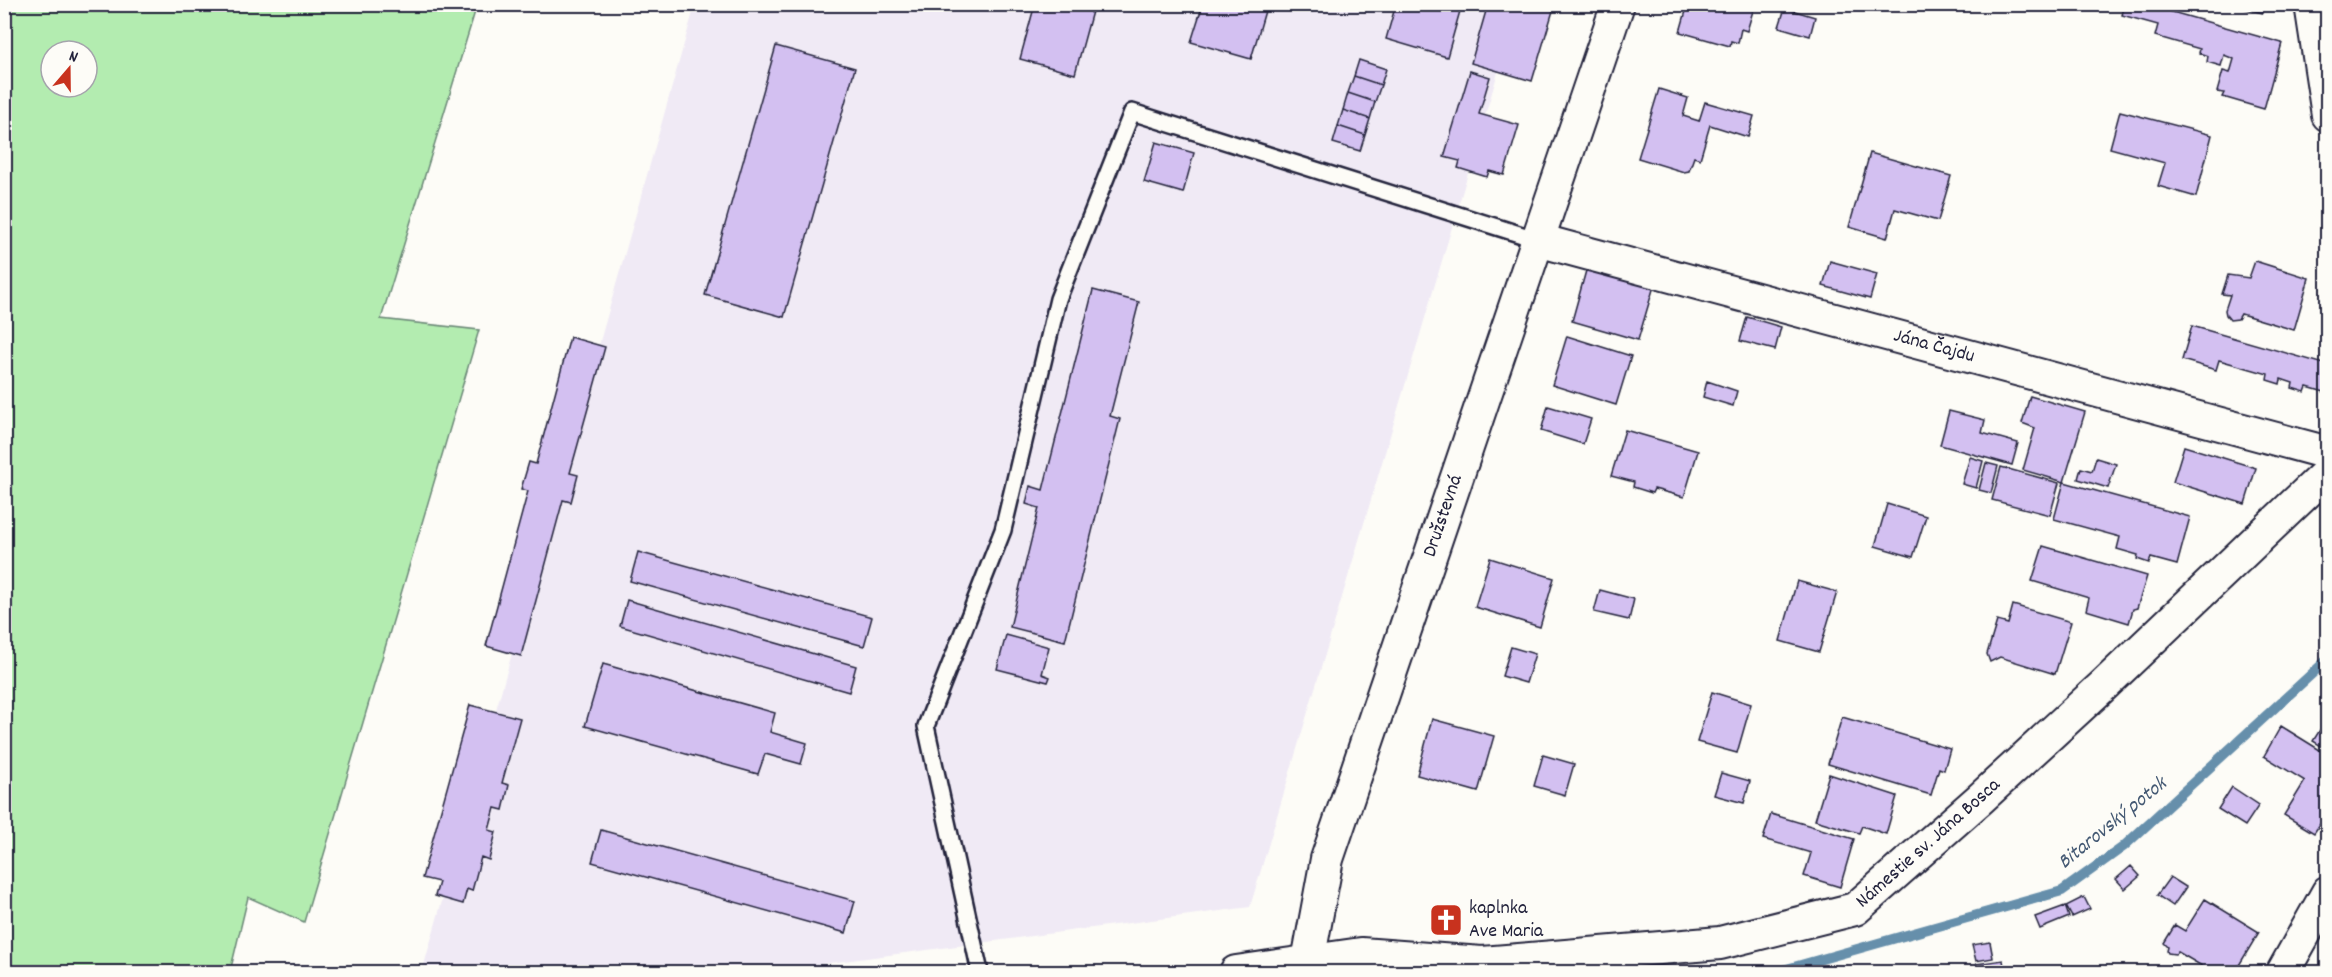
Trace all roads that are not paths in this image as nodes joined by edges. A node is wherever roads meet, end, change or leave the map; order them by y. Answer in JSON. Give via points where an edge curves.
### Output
{"nodes":[{"id":1,"x":1618,"y":4,"type":"edge"},
{"id":2,"x":2311,"y":4,"type":"edge"},
{"id":3,"x":2328,"y":115,"type":"edge"},
{"id":4,"x":1538,"y":240,"type":"junction"},
{"id":5,"x":2328,"y":453,"type":"edge"},
{"id":6,"x":2328,"y":472,"type":"edge"},
{"id":7,"x":2328,"y":892,"type":"edge"},
{"id":8,"x":1308,"y":961,"type":"junction"},
{"id":9,"x":1485,"y":968,"type":"edge"},
{"id":10,"x":980,"y":972,"type":"edge"},
{"id":11,"x":1236,"y":972,"type":"edge"},
{"id":12,"x":2283,"y":972,"type":"edge"}],
"edges":[{"from":1,"to":4,"type":"street","name":"Družstevná"},
{"from":2,"to":3,"type":"street"},
{"from":4,"to":5,"type":"street","name":"Jána Čajdu"},
{"from":4,"to":8,"type":"street","name":"Družstevná","via":[[1327,859]]},
{"from":4,"to":10,"type":"lane","via":[[1132,112],[1058,299],[1003,530],[926,726]]},
{"from":6,"to":9,"type":"street","name":"Námestie sv. Jána Bosca","via":[[2078,710],[1855,909],[1720,943]]},
{"from":7,"to":12,"type":"street"},
{"from":8,"to":9,"type":"street","name":"Námestie sv. Jána Bosca","via":[[1361,954]]},
{"from":8,"to":11,"type":"street"}]}
